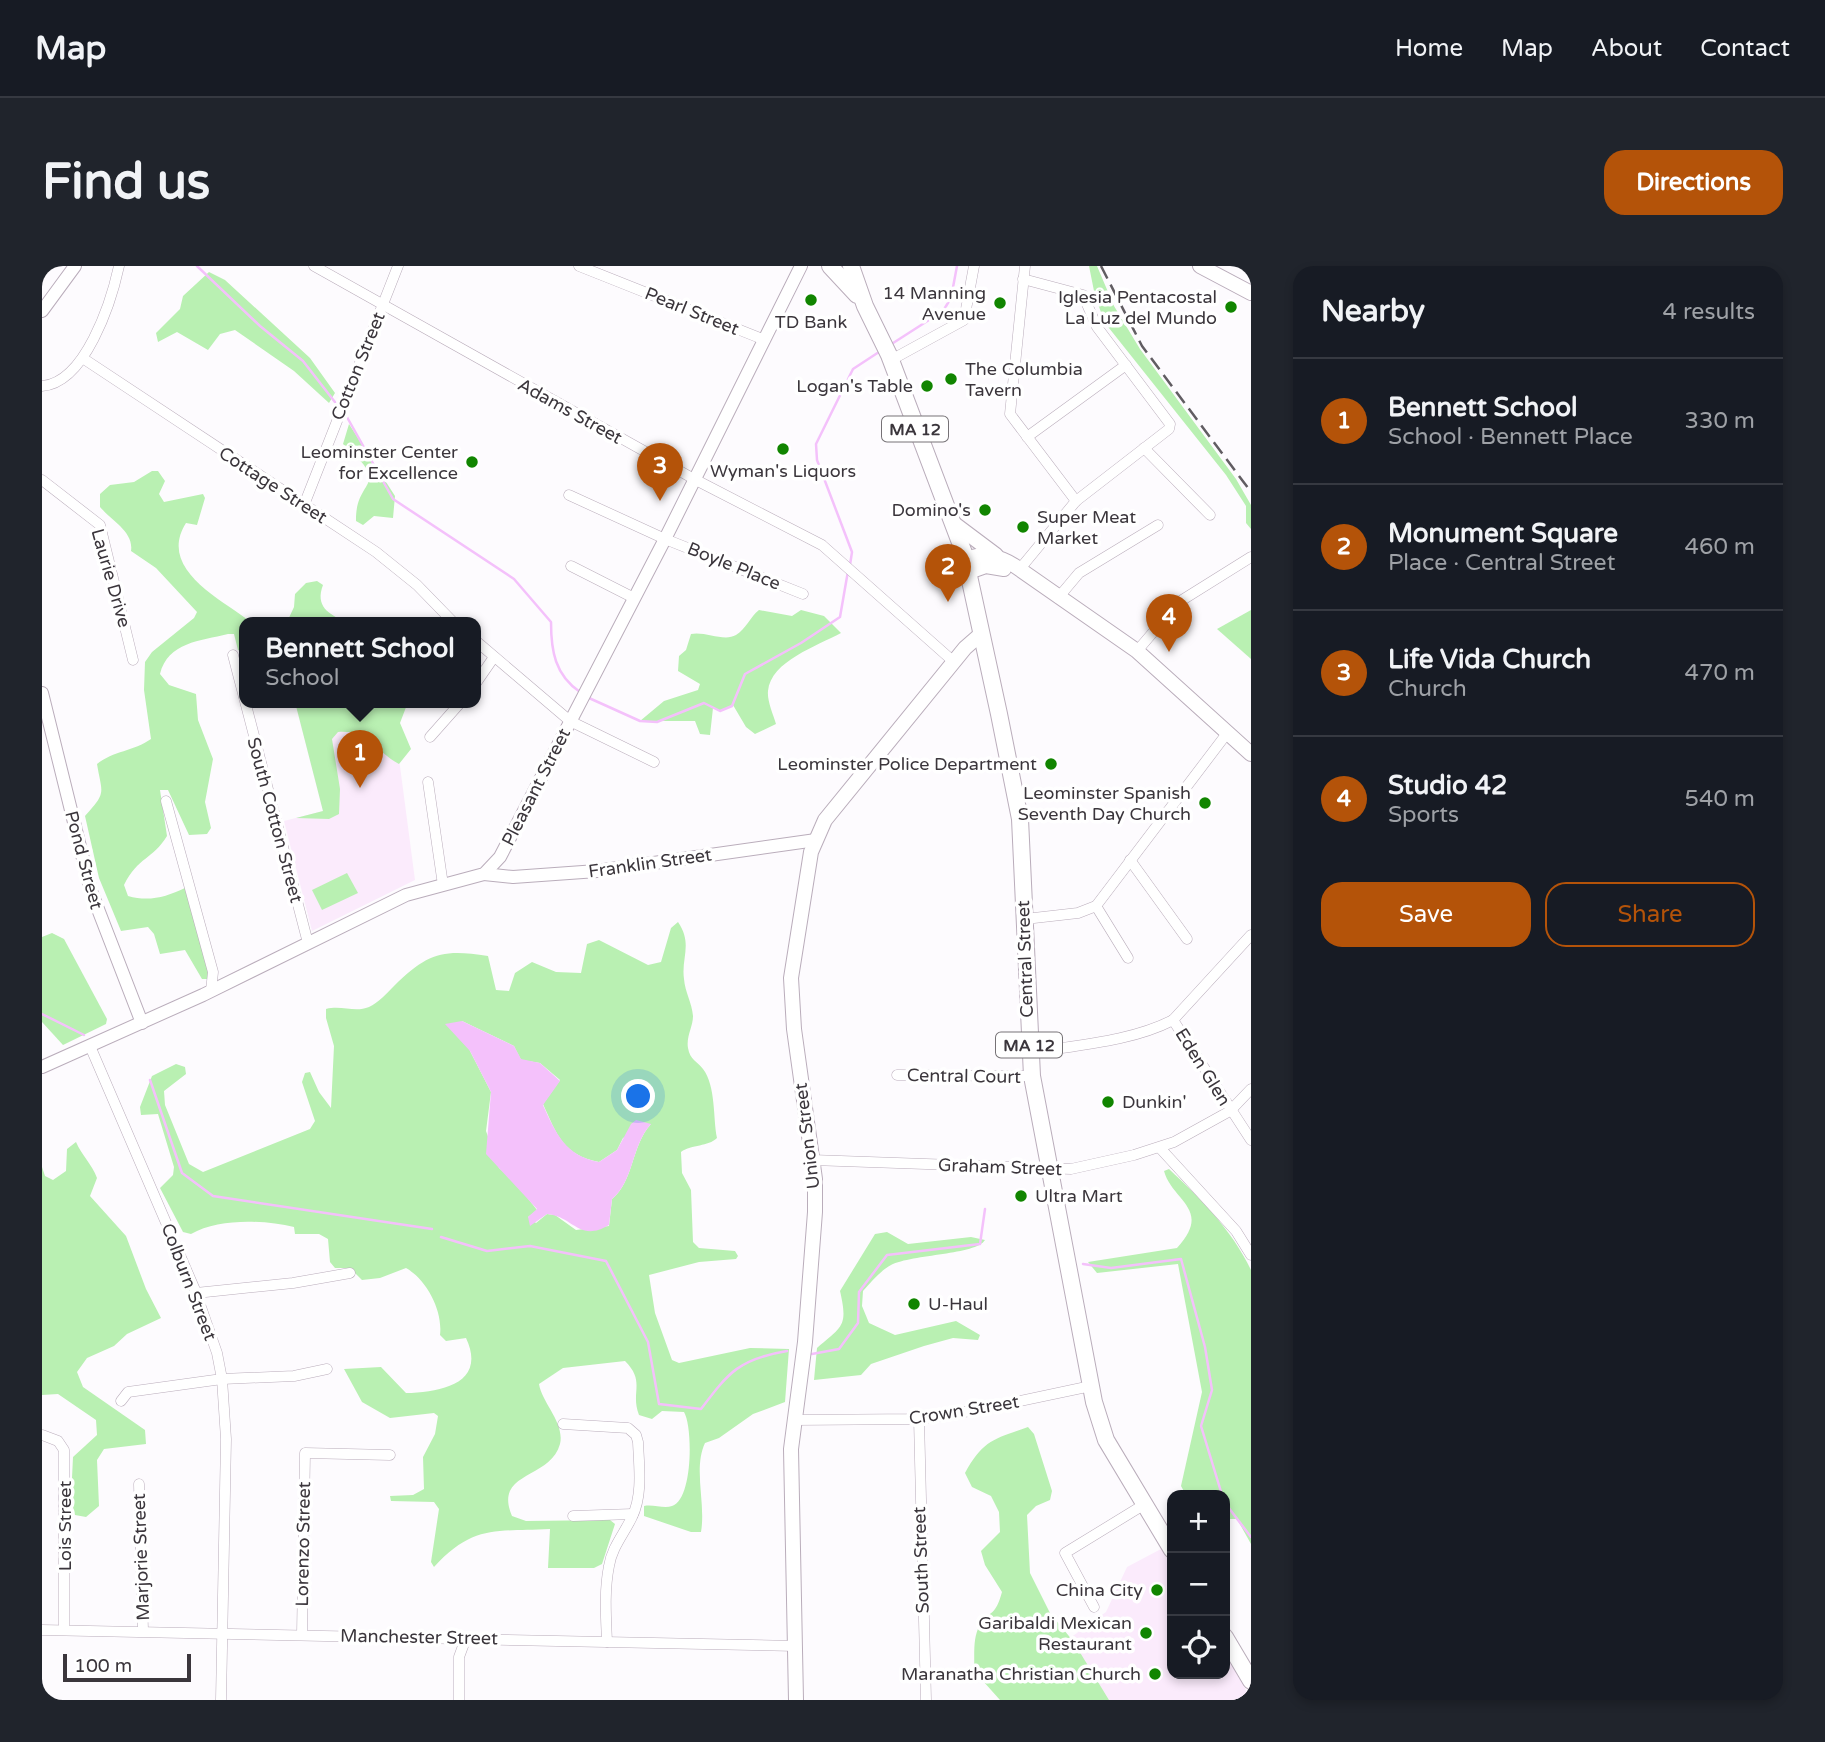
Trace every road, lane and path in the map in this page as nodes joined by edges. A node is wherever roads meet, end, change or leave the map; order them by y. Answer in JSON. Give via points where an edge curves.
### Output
{"nodes":[{"id":1,"x":75,"y":266,"type":"edge"},
{"id":2,"x":119,"y":266,"type":"edge"},
{"id":3,"x":314,"y":266,"type":"edge"},
{"id":4,"x":398,"y":266,"type":"edge"},
{"id":5,"x":579,"y":266,"type":"edge"},
{"id":6,"x":801,"y":266,"type":"edge"},
{"id":7,"x":830,"y":266,"type":"edge"},
{"id":8,"x":851,"y":266,"type":"edge"},
{"id":9,"x":974,"y":266,"type":"edge"},
{"id":10,"x":1025,"y":266,"type":"edge"},
{"id":11,"x":1200,"y":266,"type":"edge"},
{"id":12,"x":1024,"y":279,"type":"junction"},
{"id":13,"x":1251,"y":293,"type":"edge"},
{"id":14,"x":382,"y":306,"type":"junction"},
{"id":15,"x":865,"y":306,"type":"junction"},
{"id":16,"x":42,"y":311,"type":"edge"},
{"id":17,"x":765,"y":340,"type":"junction"},
{"id":18,"x":890,"y":358,"type":"junction"},
{"id":19,"x":84,"y":359,"type":"junction"},
{"id":20,"x":1126,"y":365,"type":"junction"},
{"id":21,"x":42,"y":386,"type":"edge"},
{"id":22,"x":1027,"y":437,"type":"junction"},
{"id":23,"x":1144,"y":448,"type":"junction"},
{"id":24,"x":694,"y":479,"type":"junction"},
{"id":25,"x":42,"y":480,"type":"edge"},
{"id":26,"x":569,"y":495,"type":"dead end"},
{"id":27,"x":1076,"y":501,"type":"junction"},
{"id":28,"x":304,"y":505,"type":"junction"},
{"id":29,"x":1210,"y":515,"type":"dead end"},
{"id":30,"x":952,"y":522,"type":"junction"},
{"id":31,"x":1158,"y":525,"type":"dead end"},
{"id":32,"x":665,"y":539,"type":"junction"},
{"id":33,"x":1251,"y":557,"type":"edge"},
{"id":34,"x":1003,"y":559,"type":"junction"},
{"id":35,"x":571,"y":566,"type":"dead end"},
{"id":36,"x":967,"y":566,"type":"junction"},
{"id":37,"x":1019,"y":570,"type":"junction"},
{"id":38,"x":803,"y":594,"type":"dead end"},
{"id":39,"x":634,"y":598,"type":"junction"},
{"id":40,"x":1058,"y":598,"type":"junction"},
{"id":41,"x":448,"y":617,"type":"edge"},
{"id":42,"x":981,"y":634,"type":"junction"},
{"id":43,"x":481,"y":646,"type":"edge"},
{"id":44,"x":1138,"y":651,"type":"junction"},
{"id":45,"x":233,"y":655,"type":"dead end"},
{"id":46,"x":494,"y":657,"type":"junction"},
{"id":47,"x":133,"y":660,"type":"dead end"},
{"id":48,"x":954,"y":662,"type":"junction"},
{"id":49,"x":481,"y":675,"type":"edge"},
{"id":50,"x":239,"y":678,"type":"edge"},
{"id":51,"x":42,"y":693,"type":"edge"},
{"id":52,"x":247,"y":708,"type":"edge"},
{"id":53,"x":456,"y":708,"type":"edge"},
{"id":54,"x":570,"y":721,"type":"junction"},
{"id":55,"x":46,"y":728,"type":"edge"},
{"id":56,"x":1228,"y":732,"type":"junction"},
{"id":57,"x":430,"y":737,"type":"dead end"},
{"id":58,"x":1251,"y":754,"type":"edge"},
{"id":59,"x":654,"y":762,"type":"dead end"},
{"id":60,"x":428,"y":782,"type":"dead end"},
{"id":61,"x":166,"y":801,"type":"dead end"},
{"id":62,"x":816,"y":840,"type":"junction"},
{"id":63,"x":1130,"y":860,"type":"junction"},
{"id":64,"x":485,"y":874,"type":"junction"},
{"id":65,"x":443,"y":885,"type":"junction"},
{"id":66,"x":1096,"y":906,"type":"junction"},
{"id":67,"x":1025,"y":919,"type":"junction"},
{"id":68,"x":1251,"y":935,"type":"edge"},
{"id":69,"x":1187,"y":939,"type":"dead end"},
{"id":70,"x":307,"y":943,"type":"junction"},
{"id":71,"x":1128,"y":958,"type":"dead end"},
{"id":72,"x":211,"y":991,"type":"junction"},
{"id":73,"x":1173,"y":1020,"type":"junction"},
{"id":74,"x":142,"y":1023,"type":"junction"},
{"id":75,"x":90,"y":1046,"type":"junction"},
{"id":76,"x":1029,"y":1053,"type":"junction"},
{"id":77,"x":42,"y":1067,"type":"edge"},
{"id":78,"x":897,"y":1075,"type":"dead end"},
{"id":79,"x":1032,"y":1076,"type":"junction"},
{"id":80,"x":1251,"y":1089,"type":"edge"},
{"id":81,"x":1230,"y":1111,"type":"junction"},
{"id":82,"x":1251,"y":1140,"type":"edge"},
{"id":83,"x":1160,"y":1148,"type":"junction"},
{"id":84,"x":812,"y":1160,"type":"junction"},
{"id":85,"x":1051,"y":1170,"type":"junction"},
{"id":86,"x":1251,"y":1255,"type":"edge"},
{"id":87,"x":350,"y":1273,"type":"dead end"},
{"id":88,"x":196,"y":1293,"type":"junction"},
{"id":89,"x":327,"y":1369,"type":"dead end"},
{"id":90,"x":222,"y":1379,"type":"junction"},
{"id":91,"x":1091,"y":1386,"type":"junction"},
{"id":92,"x":121,"y":1401,"type":"dead end"},
{"id":93,"x":919,"y":1419,"type":"junction"},
{"id":94,"x":793,"y":1420,"type":"junction"},
{"id":95,"x":563,"y":1424,"type":"dead end"},
{"id":96,"x":42,"y":1435,"type":"edge"},
{"id":97,"x":390,"y":1455,"type":"dead end"},
{"id":98,"x":138,"y":1484,"type":"dead end"},
{"id":99,"x":1145,"y":1504,"type":"junction"},
{"id":100,"x":634,"y":1514,"type":"junction"},
{"id":101,"x":573,"y":1516,"type":"dead end"},
{"id":102,"x":1167,"y":1541,"type":"edge"},
{"id":103,"x":1094,"y":1607,"type":"dead end"},
{"id":104,"x":42,"y":1630,"type":"edge"},
{"id":105,"x":64,"y":1630,"type":"junction"},
{"id":106,"x":143,"y":1631,"type":"junction"},
{"id":107,"x":222,"y":1633,"type":"junction"},
{"id":108,"x":302,"y":1634,"type":"junction"},
{"id":109,"x":466,"y":1638,"type":"junction"},
{"id":110,"x":607,"y":1642,"type":"junction"},
{"id":111,"x":1230,"y":1645,"type":"edge"},
{"id":112,"x":796,"y":1646,"type":"junction"},
{"id":113,"x":1251,"y":1681,"type":"edge"},
{"id":114,"x":221,"y":1700,"type":"edge"},
{"id":115,"x":459,"y":1700,"type":"edge"},
{"id":116,"x":796,"y":1700,"type":"edge"},
{"id":117,"x":926,"y":1700,"type":"edge"}],
"edges":[{"from":1,"to":16,"type":"street"},
{"from":2,"to":19,"type":"street"},
{"from":3,"to":14,"type":"street","name":"Adams Street"},
{"from":4,"to":14,"type":"street","name":"Cotton Street"},
{"from":5,"to":17,"type":"street","name":"Pearl Street"},
{"from":6,"to":17,"type":"street","name":"Pleasant Street"},
{"from":7,"to":15,"type":"main road","number":"MA 12"},
{"from":8,"to":15,"type":"main road","number":"MA 12"},
{"from":9,"to":18,"type":"street","via":[[964,320]]},
{"from":10,"to":12,"type":"street"},
{"from":11,"to":13,"type":"main road"},
{"from":12,"to":20,"type":"street","via":[[1083,295],[1097,327]]},
{"from":12,"to":22,"type":"street","via":[[1010,414]]},
{"from":14,"to":24,"type":"street","name":"Adams Street"},
{"from":14,"to":28,"type":"street","name":"Cotton Street"},
{"from":15,"to":18,"type":"main road","number":"MA 12"},
{"from":17,"to":24,"type":"street","name":"Pleasant Street"},
{"from":18,"to":30,"type":"main road","name":"Central Street","number":"MA 12"},
{"from":19,"to":21,"type":"street","via":[[64,379]]},
{"from":19,"to":28,"type":"street","name":"Cottage Street"},
{"from":20,"to":22,"type":"street"},
{"from":20,"to":23,"type":"street","via":[[1170,424]]},
{"from":22,"to":27,"type":"street"},
{"from":23,"to":27,"type":"street"},
{"from":23,"to":29,"type":"street"},
{"from":24,"to":32,"type":"street","name":"Pleasant Street"},
{"from":24,"to":48,"type":"street","name":"Adams Street","via":[[822,545]]},
{"from":25,"to":47,"type":"street","name":"Laurie Drive","via":[[100,525]]},
{"from":26,"to":32,"type":"street","name":"Boyle Place"},
{"from":27,"to":37,"type":"street"},
{"from":28,"to":41,"type":"street","name":"Cottage Street","via":[[394,566]]},
{"from":30,"to":34,"type":"main road"},
{"from":30,"to":36,"type":"main road","name":"Central Street","number":"MA 12"},
{"from":31,"to":40,"type":"street","via":[[1079,573]]},
{"from":32,"to":38,"type":"street","name":"Boyle Place"},
{"from":32,"to":39,"type":"street","name":"Pleasant Street"},
{"from":33,"to":44,"type":"street","via":[[1179,602]]},
{"from":34,"to":36,"type":"main road","via":[[977,555]]},
{"from":34,"to":37,"type":"main road"},
{"from":35,"to":39,"type":"street"},
{"from":36,"to":37,"type":"main road"},
{"from":36,"to":42,"type":"main road","name":"Central Street","number":"MA 12"},
{"from":37,"to":40,"type":"main road"},
{"from":39,"to":54,"type":"street","name":"Pleasant Street"},
{"from":40,"to":44,"type":"main road"},
{"from":42,"to":48,"type":"main road","name":"Union Street"},
{"from":42,"to":67,"type":"main road","name":"Central Street","number":"MA 12","via":[[1017,799]]},
{"from":43,"to":46,"type":"street"},
{"from":44,"to":56,"type":"main road"},
{"from":45,"to":50,"type":"street","name":"South Cotton Street"},
{"from":46,"to":49,"type":"street"},
{"from":46,"to":54,"type":"street"},
{"from":48,"to":62,"type":"main road","name":"Union Street","via":[[829,813]]},
{"from":51,"to":55,"type":"street","name":"Pond Street"},
{"from":52,"to":70,"type":"street","name":"South Cotton Street"},
{"from":53,"to":57,"type":"street"},
{"from":54,"to":59,"type":"street"},
{"from":54,"to":64,"type":"street","name":"Pleasant Street","via":[[500,857]]},
{"from":55,"to":74,"type":"street","name":"Pond Street","via":[[91,891]]},
{"from":56,"to":58,"type":"main road"},
{"from":56,"to":63,"type":"street"},
{"from":60,"to":65,"type":"street"},
{"from":61,"to":72,"type":"street","via":[[215,980]]},
{"from":62,"to":64,"type":"street","name":"Franklin Street","via":[[597,871],[513,877]]},
{"from":62,"to":84,"type":"main road","name":"Union Street","via":[[795,939],[791,989]]},
{"from":63,"to":66,"type":"street"},
{"from":63,"to":69,"type":"street"},
{"from":64,"to":65,"type":"street"},
{"from":65,"to":70,"type":"street","via":[[406,895]]},
{"from":66,"to":67,"type":"street","via":[[1078,913]]},
{"from":66,"to":71,"type":"street"},
{"from":67,"to":76,"type":"main road","name":"Central Street","number":"MA 12"},
{"from":68,"to":73,"type":"street","name":"Eden Glen"},
{"from":70,"to":72,"type":"street"},
{"from":72,"to":74,"type":"street"},
{"from":73,"to":76,"type":"street","via":[[1122,1037]]},
{"from":73,"to":81,"type":"street","name":"Eden Glen"},
{"from":74,"to":75,"type":"street"},
{"from":75,"to":77,"type":"street"},
{"from":75,"to":88,"type":"street","name":"Colburn Street"},
{"from":76,"to":79,"type":"main road","name":"Central Street","number":"MA 12"},
{"from":78,"to":79,"type":"street","name":"Central Court"},
{"from":79,"to":85,"type":"main road","name":"Central Street","number":"MA 12"},
{"from":80,"to":81,"type":"street","name":"Graham Street"},
{"from":81,"to":82,"type":"street","name":"Eden Glen"},
{"from":81,"to":83,"type":"street","name":"Graham Street"},
{"from":83,"to":85,"type":"street","name":"Graham Street"},
{"from":83,"to":86,"type":"street","via":[[1227,1221]]},
{"from":84,"to":85,"type":"street","name":"Graham Street"},
{"from":84,"to":94,"type":"main road","name":"Union Street","via":[[815,1233]]},
{"from":85,"to":91,"type":"main road","name":"Central Street","number":"MA 12"},
{"from":87,"to":88,"type":"street"},
{"from":88,"to":90,"type":"street","name":"Colburn Street"},
{"from":89,"to":90,"type":"street","via":[[294,1376]]},
{"from":90,"to":92,"type":"street","via":[[128,1392]]},
{"from":90,"to":107,"type":"street","name":"Colburn Street","via":[[226,1439]]},
{"from":91,"to":93,"type":"street","name":"Crown Street"},
{"from":91,"to":99,"type":"main road","name":"Central Street","number":"MA 12","via":[[1106,1440]]},
{"from":93,"to":94,"type":"street","name":"Crown Street"},
{"from":93,"to":117,"type":"street","name":"South Street"},
{"from":94,"to":112,"type":"main road","name":"Union Street"},
{"from":95,"to":100,"type":"street","via":[[618,1426],[632,1432],[638,1442],[639,1464]]},
{"from":96,"to":105,"type":"street","name":"Lois Street","via":[[58,1441],[64,1450]]},
{"from":97,"to":108,"type":"street","name":"Lorenzo Street","via":[[304,1453]]},
{"from":98,"to":106,"type":"street","name":"Marjorie Street"},
{"from":99,"to":102,"type":"main road","name":"Central Street","number":"MA 12"},
{"from":99,"to":103,"type":"street","via":[[1065,1553]]},
{"from":100,"to":101,"type":"street"},
{"from":100,"to":110,"type":"street","via":[[609,1565]]},
{"from":104,"to":105,"type":"street","name":"Manchester Street"},
{"from":105,"to":106,"type":"street","name":"Manchester Street"},
{"from":106,"to":107,"type":"street","name":"Manchester Street"},
{"from":107,"to":108,"type":"street","name":"Manchester Street"},
{"from":107,"to":114,"type":"street","name":"Colburn Street"},
{"from":108,"to":109,"type":"street","name":"Manchester Street"},
{"from":109,"to":110,"type":"street","name":"Manchester Street"},
{"from":109,"to":115,"type":"street","via":[[459,1657]]},
{"from":110,"to":112,"type":"street","name":"Manchester Street"},
{"from":111,"to":113,"type":"main road"},
{"from":112,"to":116,"type":"main road","name":"Union Street"}]}
